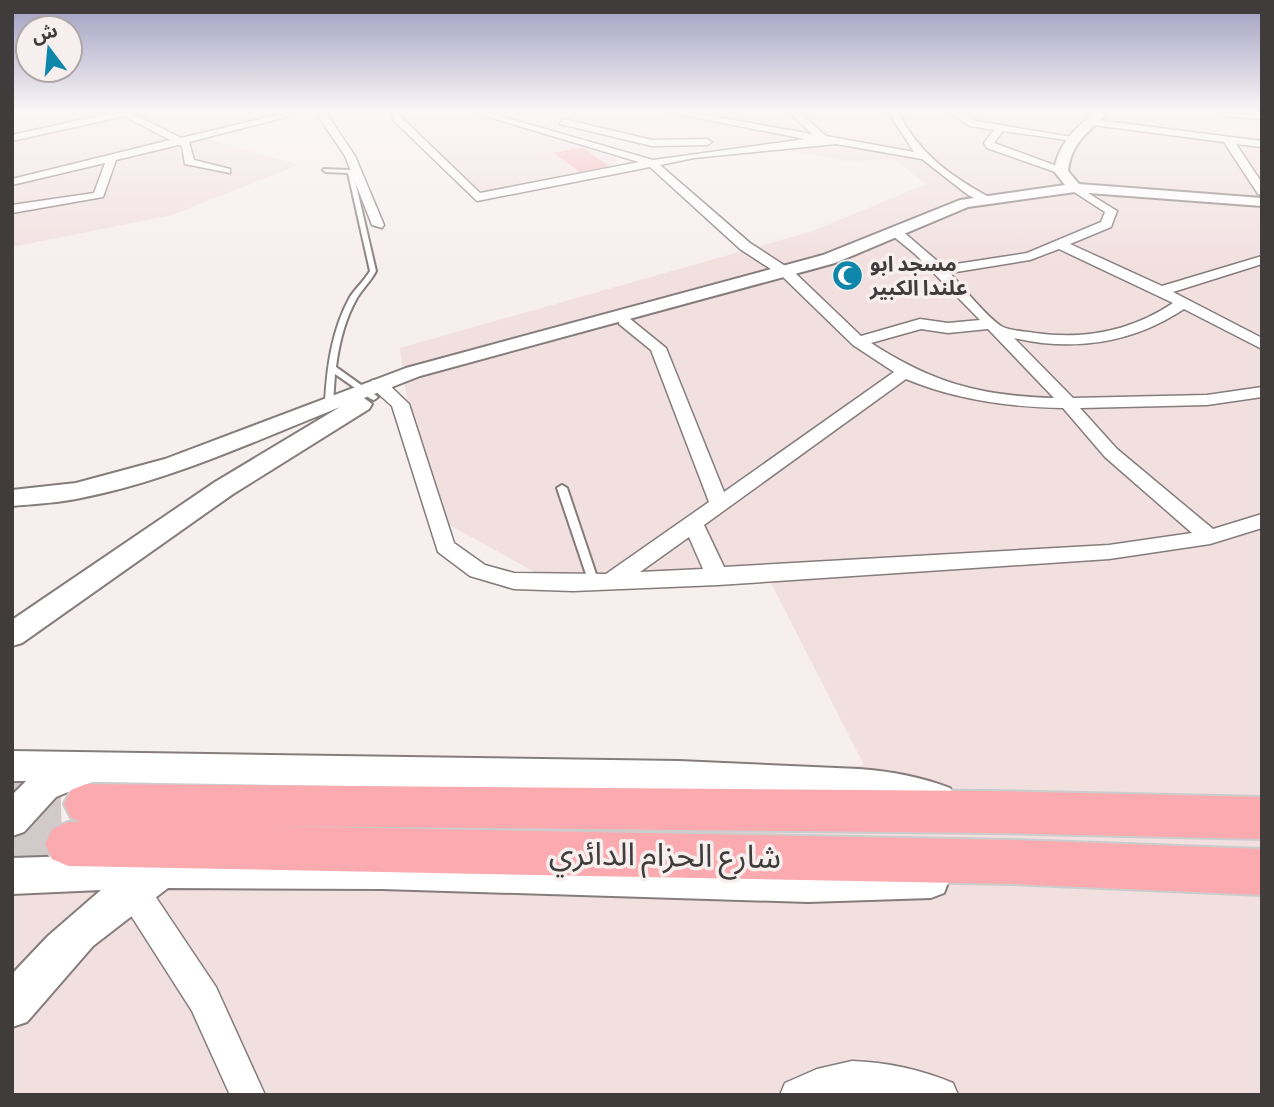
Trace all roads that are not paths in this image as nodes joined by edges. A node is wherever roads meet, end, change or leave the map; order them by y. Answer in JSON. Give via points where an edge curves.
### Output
{"nodes":[{"id":1,"x":90,"y":165,"type":"edge"},
{"id":2,"x":109,"y":165,"type":"edge"},
{"id":3,"x":200,"y":165,"type":"edge"},
{"id":4,"x":354,"y":165,"type":"edge"},
{"id":5,"x":444,"y":165,"type":"edge"},
{"id":6,"x":643,"y":165,"type":"edge"},
{"id":7,"x":654,"y":165,"type":"edge"},
{"id":8,"x":934,"y":165,"type":"edge"},
{"id":9,"x":1044,"y":165,"type":"edge"},
{"id":10,"x":1062,"y":165,"type":"edge"},
{"id":11,"x":1244,"y":165,"type":"edge"},
{"id":12,"x":327,"y":170,"type":"dead end"},
{"id":13,"x":226,"y":171,"type":"dead end"},
{"id":14,"x":1062,"y":171,"type":"junction"},
{"id":15,"x":12,"y":182,"type":"edge"},
{"id":16,"x":958,"y":186,"type":"junction"},
{"id":17,"x":1075,"y":188,"type":"junction"},
{"id":18,"x":1262,"y":191,"type":"edge"},
{"id":19,"x":985,"y":199,"type":"junction"},
{"id":20,"x":1262,"y":202,"type":"edge"},
{"id":21,"x":965,"y":203,"type":"junction"},
{"id":22,"x":12,"y":209,"type":"edge"},
{"id":23,"x":378,"y":225,"type":"dead end"},
{"id":24,"x":897,"y":233,"type":"junction"},
{"id":25,"x":1062,"y":245,"type":"junction"},
{"id":26,"x":1262,"y":260,"type":"edge"},
{"id":27,"x":939,"y":271,"type":"junction"},
{"id":28,"x":786,"y":272,"type":"junction"},
{"id":29,"x":1161,"y":291,"type":"junction"},
{"id":30,"x":1183,"y":303,"type":"junction"},
{"id":31,"x":624,"y":321,"type":"junction"},
{"id":32,"x":992,"y":327,"type":"junction"},
{"id":33,"x":858,"y":342,"type":"junction"},
{"id":34,"x":1262,"y":344,"type":"edge"},
{"id":35,"x":332,"y":368,"type":"junction"},
{"id":36,"x":905,"y":372,"type":"junction"},
{"id":37,"x":376,"y":390,"type":"junction"},
{"id":38,"x":1262,"y":391,"type":"edge"},
{"id":39,"x":329,"y":403,"type":"junction"},
{"id":40,"x":1069,"y":403,"type":"junction"},
{"id":41,"x":173,"y":464,"type":"junction"},
{"id":42,"x":223,"y":488,"type":"junction"},
{"id":43,"x":562,"y":488,"type":"dead end"},
{"id":44,"x":12,"y":498,"type":"edge"},
{"id":45,"x":719,"y":504,"type":"junction"},
{"id":46,"x":1262,"y":521,"type":"edge"},
{"id":47,"x":693,"y":523,"type":"junction"},
{"id":48,"x":1210,"y":537,"type":"junction"},
{"id":49,"x":718,"y":577,"type":"junction"},
{"id":50,"x":602,"y":583,"type":"junction"},
{"id":51,"x":12,"y":635,"type":"edge"},
{"id":52,"x":12,"y":766,"type":"edge"},
{"id":53,"x":87,"y":786,"type":"junction"},
{"id":54,"x":1262,"y":818,"type":"edge"},
{"id":55,"x":12,"y":821,"type":"edge"},
{"id":56,"x":1013,"y":862,"type":"junction"},
{"id":57,"x":33,"y":865,"type":"edge"},
{"id":58,"x":1262,"y":872,"type":"edge"},
{"id":59,"x":146,"y":880,"type":"junction"},
{"id":60,"x":12,"y":1007,"type":"edge"},
{"id":61,"x":248,"y":1095,"type":"edge"},
{"id":62,"x":797,"y":1095,"type":"edge"},
{"id":63,"x":940,"y":1095,"type":"edge"}],
"edges":[{"from":1,"to":15,"type":"street"},
{"from":2,"to":22,"type":"street","via":[[99,195]]},
{"from":3,"to":13,"type":"street"},
{"from":4,"to":23,"type":"street"},
{"from":5,"to":6,"type":"street","via":[[477,197]]},
{"from":7,"to":28,"type":"street","via":[[745,246]]},
{"from":8,"to":16,"type":"street"},
{"from":9,"to":14,"type":"street"},
{"from":10,"to":14,"type":"street"},
{"from":11,"to":18,"type":"street"},
{"from":12,"to":35,"type":"lane","via":[[350,172],[373,271],[341,324]]},
{"from":14,"to":17,"type":"street"},
{"from":16,"to":19,"type":"street"},
{"from":16,"to":21,"type":"street"},
{"from":17,"to":19,"type":"street"},
{"from":17,"to":20,"type":"street"},
{"from":17,"to":25,"type":"street","via":[[1103,203],[1111,218]]},
{"from":19,"to":21,"type":"street"},
{"from":21,"to":24,"type":"street"},
{"from":24,"to":27,"type":"street"},
{"from":24,"to":28,"type":"street"},
{"from":25,"to":27,"type":"street","via":[[1000,263]]},
{"from":25,"to":29,"type":"street"},
{"from":26,"to":29,"type":"street"},
{"from":27,"to":32,"type":"street"},
{"from":28,"to":31,"type":"street"},
{"from":28,"to":33,"type":"street"},
{"from":28,"to":37,"type":"street","via":[[434,365]]},
{"from":29,"to":30,"type":"street"},
{"from":30,"to":32,"type":"street","via":[[1145,327],[1092,341],[1043,341]]},
{"from":30,"to":34,"type":"street"},
{"from":31,"to":37,"type":"street"},
{"from":31,"to":45,"type":"street","via":[[658,348]]},
{"from":32,"to":33,"type":"street","via":[[920,324]]},
{"from":32,"to":40,"type":"street"},
{"from":33,"to":36,"type":"street"},
{"from":35,"to":37,"type":"lane"},
{"from":35,"to":39,"type":"lane"},
{"from":36,"to":40,"type":"street","via":[[966,394],[1013,402]]},
{"from":36,"to":45,"type":"street"},
{"from":37,"to":39,"type":"street"},
{"from":37,"to":42,"type":"street"},
{"from":37,"to":50,"type":"street","via":[[400,404],[441,538],[460,562],[482,575],[511,583]]},
{"from":38,"to":40,"type":"street","via":[[1207,400]]},
{"from":39,"to":41,"type":"street"},
{"from":40,"to":48,"type":"street","via":[[1111,453]]},
{"from":41,"to":42,"type":"street","via":[[225,460],[229,467]]},
{"from":41,"to":44,"type":"street","via":[[76,491]]},
{"from":42,"to":51,"type":"street"},
{"from":43,"to":50,"type":"lane"},
{"from":45,"to":47,"type":"street"},
{"from":46,"to":48,"type":"street"},
{"from":47,"to":49,"type":"street"},
{"from":47,"to":50,"type":"street"},
{"from":48,"to":49,"type":"street","via":[[1109,552]]},
{"from":49,"to":50,"type":"street"},
{"from":52,"to":53,"type":"street"},
{"from":53,"to":54,"type":"highway","name":"شارع الحزام الدائري"},
{"from":53,"to":55,"type":"street","via":[[44,786]]},
{"from":56,"to":57,"type":"highway","name":"شارع الحزام الدائري"},
{"from":56,"to":58,"type":"highway","name":"شارع الحزام الدائري"},
{"from":56,"to":59,"type":"street","via":[[935,879],[850,885],[483,874]]},
{"from":57,"to":59,"type":"street"},
{"from":59,"to":60,"type":"street","via":[[65,944]]},
{"from":59,"to":61,"type":"street"},
{"from":62,"to":63,"type":"street","via":[[844,1077],[865,1076]]}]}
